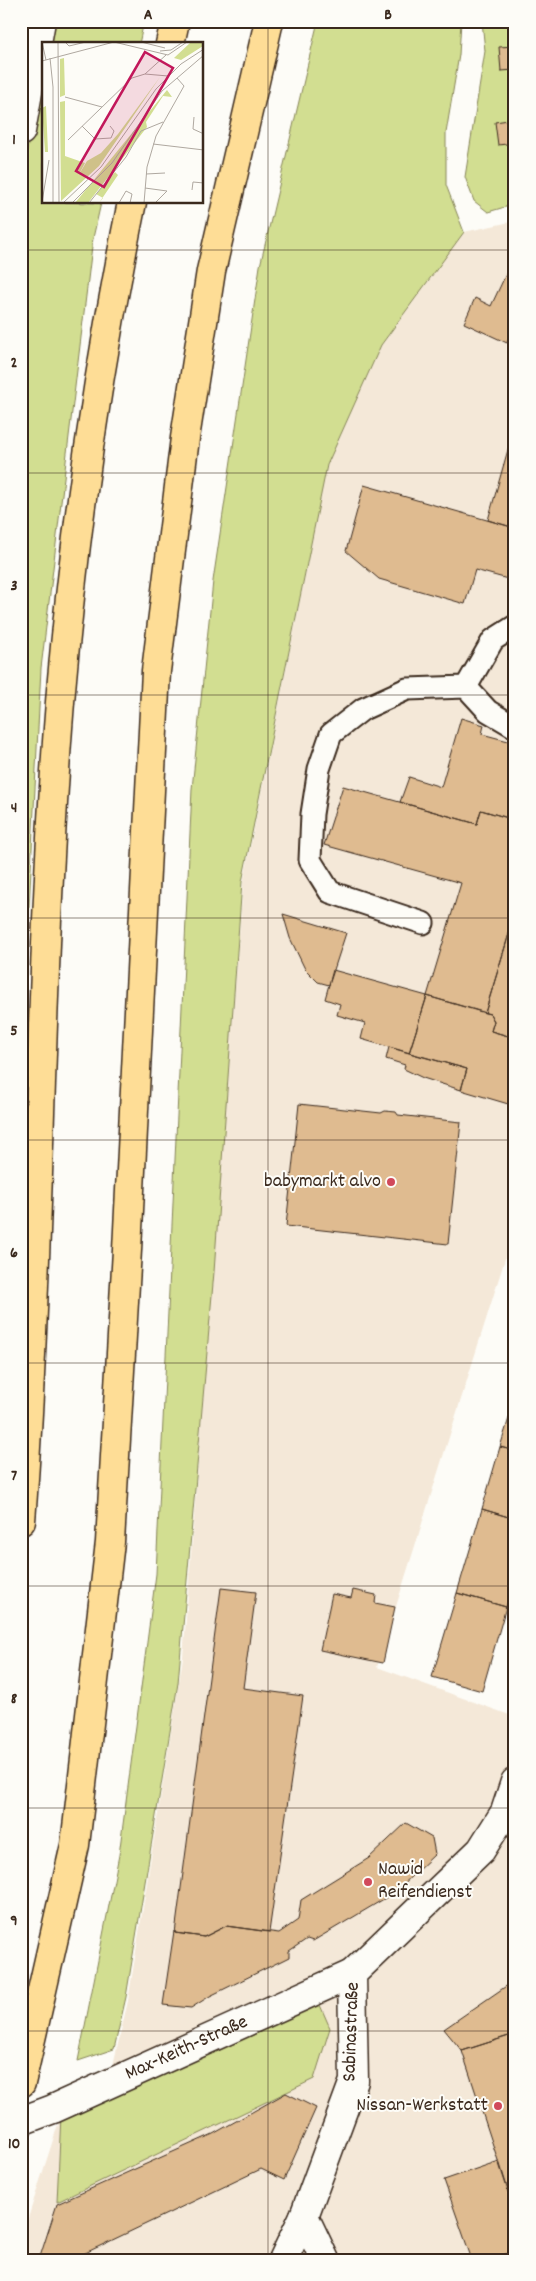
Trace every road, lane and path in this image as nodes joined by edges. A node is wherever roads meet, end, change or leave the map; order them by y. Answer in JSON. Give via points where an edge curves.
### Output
{"nodes":[{"id":1,"x":41,"y":21,"type":"edge"},
{"id":2,"x":175,"y":21,"type":"edge"},
{"id":3,"x":270,"y":21,"type":"edge"},
{"id":4,"x":170,"y":42,"type":"edge"},
{"id":5,"x":21,"y":131,"type":"edge"},
{"id":6,"x":132,"y":204,"type":"edge"},
{"id":7,"x":515,"y":626,"type":"edge"},
{"id":8,"x":466,"y":687,"type":"junction"},
{"id":9,"x":515,"y":726,"type":"edge"},
{"id":10,"x":423,"y":923,"type":"dead end"},
{"id":11,"x":21,"y":1521,"type":"edge"},
{"id":12,"x":515,"y":1782,"type":"edge"},
{"id":13,"x":352,"y":1974,"type":"junction"},
{"id":14,"x":21,"y":2083,"type":"edge"},
{"id":15,"x":21,"y":2121,"type":"edge"},
{"id":16,"x":304,"y":2216,"type":"junction"},
{"id":17,"x":283,"y":2260,"type":"edge"},
{"id":18,"x":300,"y":2260,"type":"edge"},
{"id":19,"x":325,"y":2260,"type":"edge"}],
"edges":[{"from":1,"to":5,"type":"street"},
{"from":2,"to":4,"type":"highway"},
{"from":3,"to":14,"type":"highway","via":[[211,271],[185,438],[158,662],[110,1542],[75,1845]]},
{"from":6,"to":11,"type":"highway","via":[[93,420],[61,690]]},
{"from":7,"to":8,"type":"lane","via":[[493,640]]},
{"from":8,"to":9,"type":"lane","via":[[488,711]]},
{"from":8,"to":10,"type":"lane","via":[[407,689],[363,709],[331,734],[319,769],[312,814],[310,860],[330,892]]},
{"from":12,"to":13,"type":"street","name":"Sabinastraße","via":[[505,1812],[481,1850]]},
{"from":13,"to":15,"type":"street","name":"Max-Keith-Straße"},
{"from":13,"to":16,"type":"street","name":"Sabinastraße","via":[[354,2081]]},
{"from":16,"to":17,"type":"street","name":"Sabinastraße"},
{"from":16,"to":18,"type":"street","name":"Sabinastraße"},
{"from":16,"to":19,"type":"street"}]}
